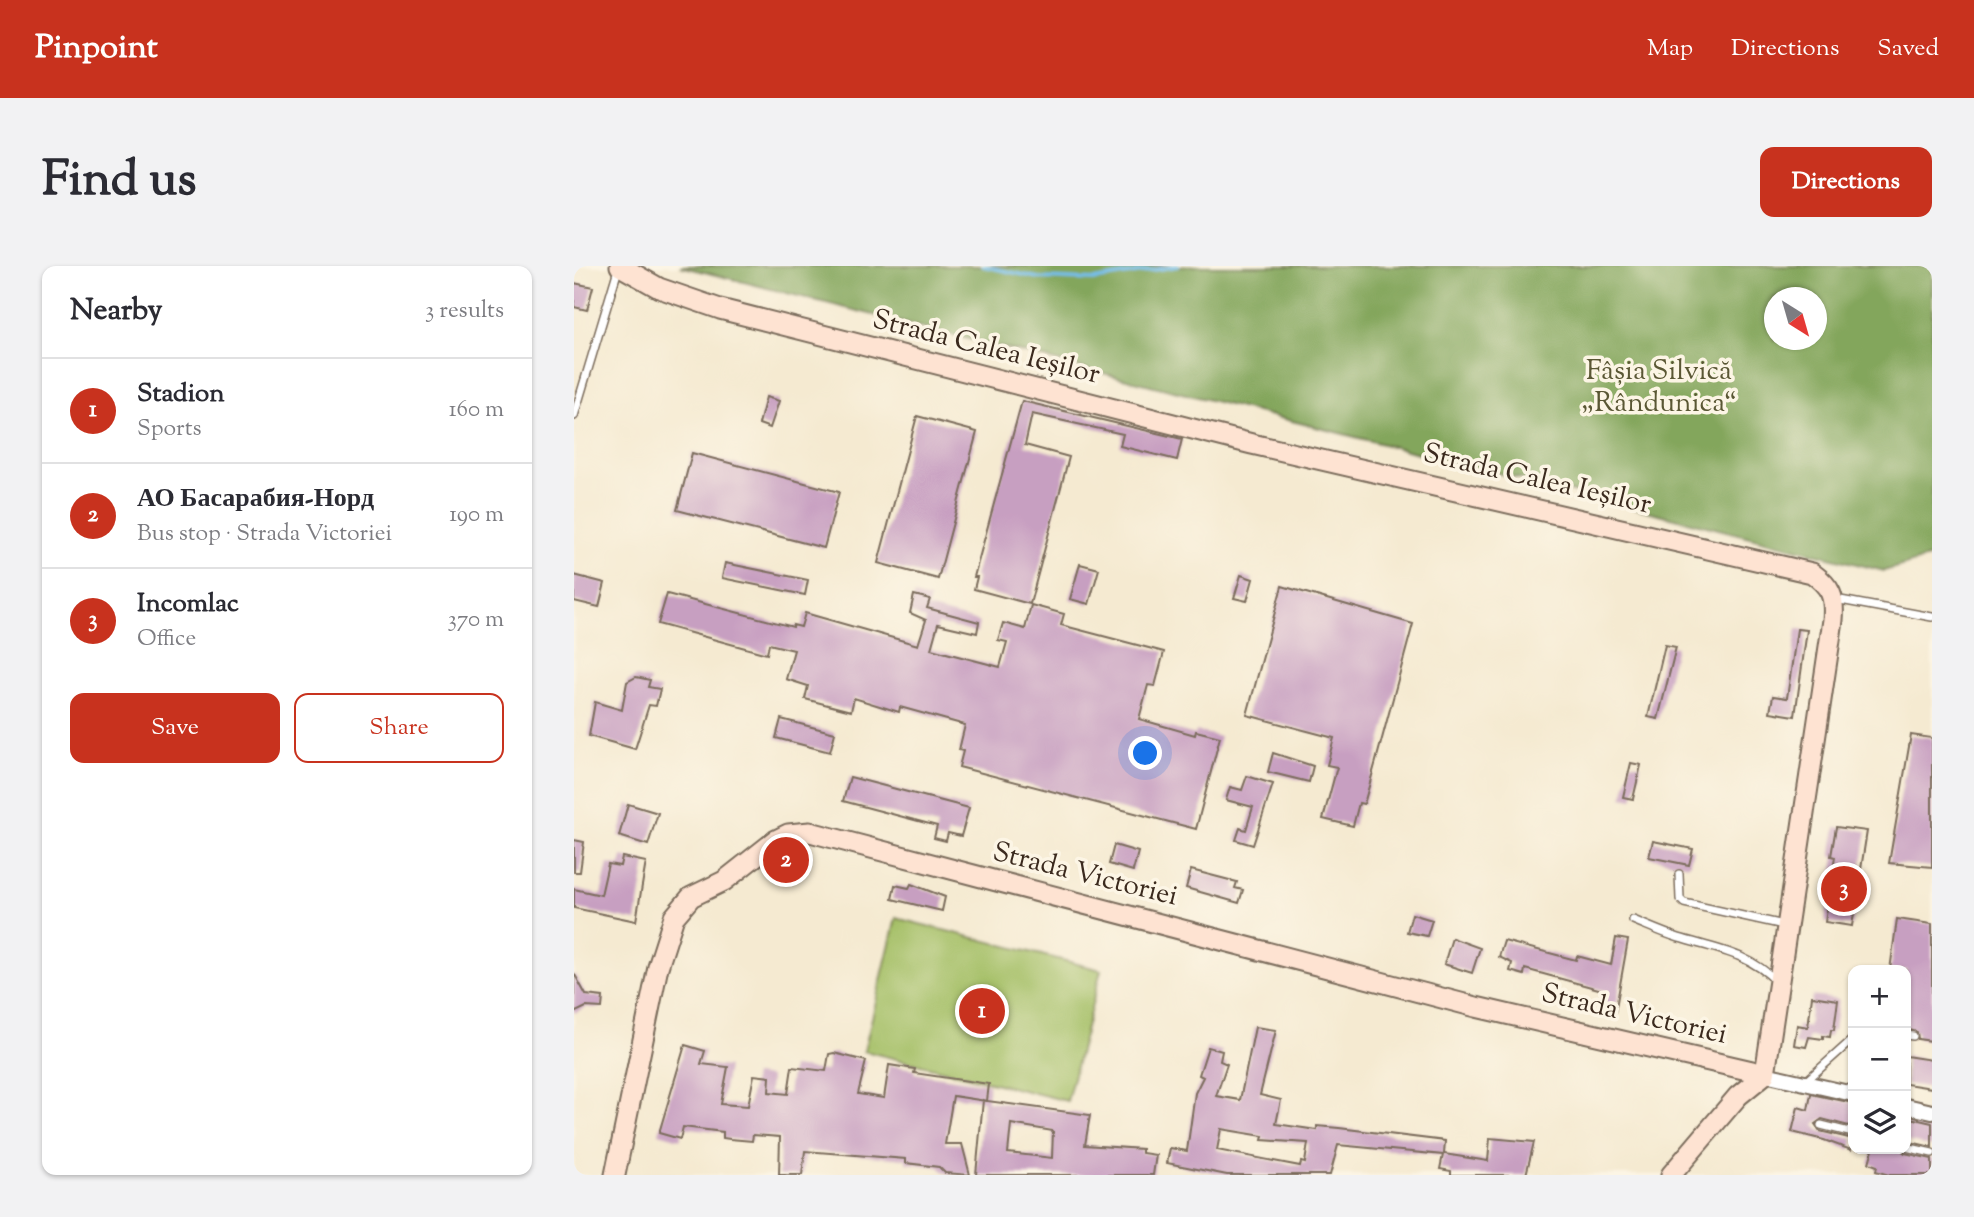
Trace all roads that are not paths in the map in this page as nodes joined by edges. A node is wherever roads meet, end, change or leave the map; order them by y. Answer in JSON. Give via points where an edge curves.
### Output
{"nodes":[{"id":1,"x":620,"y":266,"type":"edge"},
{"id":2,"x":574,"y":416,"type":"edge"},
{"id":3,"x":1835,"y":600,"type":"junction"},
{"id":4,"x":1932,"y":617,"type":"edge"},
{"id":5,"x":1679,"y":874,"type":"dead end"},
{"id":6,"x":1633,"y":920,"type":"dead end"},
{"id":7,"x":1788,"y":926,"type":"junction"},
{"id":8,"x":1780,"y":985,"type":"junction"},
{"id":9,"x":1848,"y":1043,"type":"edge"},
{"id":10,"x":1765,"y":1074,"type":"junction"},
{"id":11,"x":1805,"y":1082,"type":"junction"},
{"id":12,"x":1848,"y":1093,"type":"edge"},
{"id":13,"x":1911,"y":1107,"type":"edge"},
{"id":14,"x":1932,"y":1112,"type":"edge"},
{"id":15,"x":1821,"y":1125,"type":"dead end"},
{"id":16,"x":1848,"y":1132,"type":"edge"},
{"id":17,"x":1911,"y":1148,"type":"edge"},
{"id":18,"x":1932,"y":1153,"type":"edge"},
{"id":19,"x":615,"y":1175,"type":"edge"},
{"id":20,"x":1671,"y":1175,"type":"edge"}],
"edges":[{"from":1,"to":2,"type":"lane"},
{"from":1,"to":3,"type":"street","name":"Strada Calea Ieșilor","via":[[659,288],[720,309],[1252,444],[1812,573],[1828,584]]},
{"from":3,"to":4,"type":"lane"},
{"from":3,"to":7,"type":"street"},
{"from":5,"to":7,"type":"lane","via":[[1684,903]]},
{"from":6,"to":8,"type":"lane","via":[[1678,938],[1731,951],[1759,966]]},
{"from":7,"to":8,"type":"street"},
{"from":8,"to":10,"type":"street"},
{"from":9,"to":11,"type":"lane"},
{"from":10,"to":11,"type":"street"},
{"from":10,"to":19,"type":"street","name":"Strada Victoriei","via":[[1476,1007],[798,832],[776,840],[724,881],[699,892],[674,917],[658,967]]},
{"from":10,"to":20,"type":"street","via":[[1738,1096]]},
{"from":11,"to":12,"type":"street"},
{"from":13,"to":14,"type":"street"},
{"from":15,"to":16,"type":"lane"},
{"from":17,"to":18,"type":"lane"}]}
